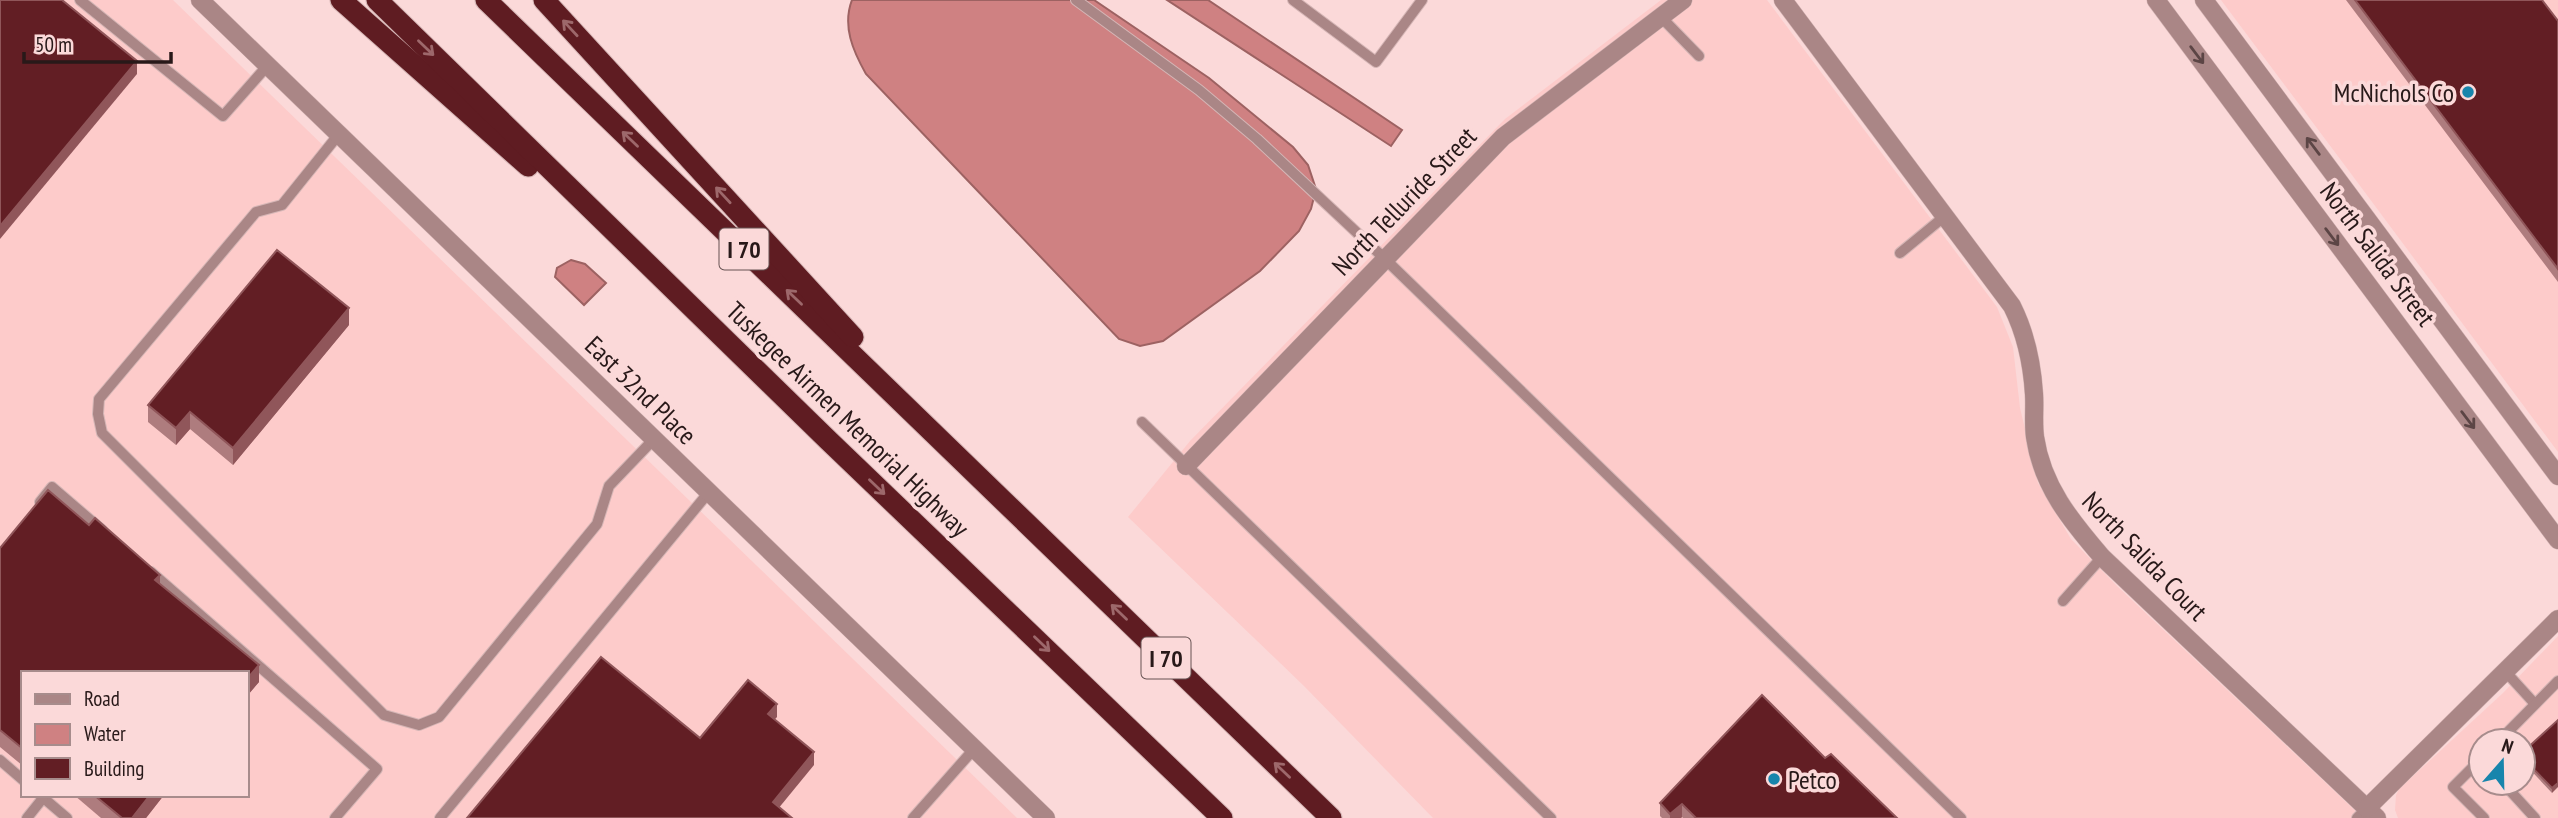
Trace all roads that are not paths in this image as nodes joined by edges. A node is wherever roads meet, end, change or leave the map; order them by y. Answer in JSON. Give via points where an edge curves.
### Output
{"nodes":[{"id":1,"x":80,"y":0,"type":"edge"},
{"id":2,"x":200,"y":0,"type":"edge"},
{"id":3,"x":341,"y":0,"type":"edge"},
{"id":4,"x":377,"y":0,"type":"edge"},
{"id":5,"x":486,"y":0,"type":"edge"},
{"id":6,"x":544,"y":0,"type":"edge"},
{"id":7,"x":1076,"y":0,"type":"edge"},
{"id":8,"x":1293,"y":0,"type":"edge"},
{"id":9,"x":1422,"y":0,"type":"edge"},
{"id":10,"x":1683,"y":0,"type":"edge"},
{"id":11,"x":1783,"y":0,"type":"edge"},
{"id":12,"x":2156,"y":0,"type":"edge"},
{"id":13,"x":2204,"y":0,"type":"edge"},
{"id":14,"x":1661,"y":17,"type":"junction"},
{"id":15,"x":1699,"y":56,"type":"dead end"},
{"id":16,"x":268,"y":65,"type":"junction"},
{"id":17,"x":339,"y":134,"type":"junction"},
{"id":18,"x":1945,"y":216,"type":"junction"},
{"id":19,"x":1899,"y":253,"type":"dead end"},
{"id":20,"x":1385,"y":260,"type":"junction"},
{"id":21,"x":1142,"y":422,"type":"dead end"},
{"id":22,"x":654,"y":439,"type":"junction"},
{"id":23,"x":828,"y":439,"type":"junction"},
{"id":24,"x":1186,"y":466,"type":"junction"},
{"id":25,"x":2558,"y":476,"type":"edge"},
{"id":26,"x":709,"y":492,"type":"junction"},
{"id":27,"x":1002,"y":498,"type":"junction"},
{"id":28,"x":35,"y":508,"type":"edge"},
{"id":29,"x":2558,"y":540,"type":"edge"},
{"id":30,"x":114,"y":541,"type":"edge"},
{"id":31,"x":2102,"y":557,"type":"junction"},
{"id":32,"x":142,"y":565,"type":"edge"},
{"id":33,"x":2063,"y":601,"type":"dead end"},
{"id":34,"x":2558,"y":619,"type":"edge"},
{"id":35,"x":2504,"y":670,"type":"junction"},
{"id":36,"x":2558,"y":681,"type":"edge"},
{"id":37,"x":2535,"y":704,"type":"junction"},
{"id":38,"x":2512,"y":727,"type":"edge"},
{"id":39,"x":974,"y":749,"type":"junction"},
{"id":40,"x":0,"y":760,"type":"edge"},
{"id":41,"x":2467,"y":773,"type":"edge"},
{"id":42,"x":21,"y":778,"type":"edge"},
{"id":43,"x":41,"y":797,"type":"edge"},
{"id":44,"x":43,"y":797,"type":"edge"},
{"id":45,"x":2516,"y":797,"type":"edge"},
{"id":46,"x":2367,"y":815,"type":"edge"},
{"id":47,"x":27,"y":818,"type":"edge"},
{"id":48,"x":66,"y":818,"type":"edge"},
{"id":49,"x":335,"y":818,"type":"edge"},
{"id":50,"x":440,"y":818,"type":"edge"},
{"id":51,"x":913,"y":818,"type":"edge"},
{"id":52,"x":1046,"y":818,"type":"edge"},
{"id":53,"x":1222,"y":818,"type":"edge"},
{"id":54,"x":1331,"y":818,"type":"edge"},
{"id":55,"x":1550,"y":818,"type":"edge"},
{"id":56,"x":1961,"y":818,"type":"edge"},
{"id":57,"x":2484,"y":818,"type":"edge"},
{"id":58,"x":2535,"y":818,"type":"edge"}],
"edges":[{"from":1,"to":16,"type":"lane","via":[[223,116]]},
{"from":2,"to":16,"type":"street","name":"East 32nd Place"},
{"from":3,"to":23,"type":"highway"},
{"from":4,"to":23,"type":"highway","name":"Tuskegee Airmen Memorial Highway","one_way":true},
{"from":27,"to":5,"type":"highway","name":"Tuskegee Airmen Memorial Highway","number":"I 70","one_way":true},
{"from":27,"to":6,"type":"highway","one_way":true},
{"from":7,"to":20,"type":"lane","via":[[1199,90]]},
{"from":8,"to":9,"type":"lane","via":[[1376,62]]},
{"from":10,"to":14,"type":"street","name":"North Telluride Street"},
{"from":11,"to":18,"type":"street","name":"North Salida Court"},
{"from":12,"to":29,"type":"street","name":"North Salida Street","one_way":true},
{"from":25,"to":13,"type":"street","name":"North Salida Street","one_way":true},
{"from":14,"to":15,"type":"lane"},
{"from":14,"to":20,"type":"street","name":"North Telluride Street","via":[[1503,137]]},
{"from":16,"to":17,"type":"street","name":"East 32nd Place"},
{"from":17,"to":22,"type":"street","name":"East 32nd Place"},
{"from":17,"to":22,"type":"lane","via":[[282,205],[256,212],[99,399],[98,414],[102,433],[384,715],[419,725],[439,717],[597,524],[610,486]]},
{"from":18,"to":19,"type":"lane"},
{"from":18,"to":31,"type":"street","name":"North Salida Court","via":[[2012,306],[2022,327],[2032,373],[2035,437],[2047,481],[2058,503]]},
{"from":20,"to":24,"type":"street","name":"North Telluride Street"},
{"from":20,"to":56,"type":"lane"},
{"from":21,"to":24,"type":"lane"},
{"from":22,"to":26,"type":"street","name":"East 32nd Place"},
{"from":23,"to":53,"type":"highway","name":"Tuskegee Airmen Memorial Highway","one_way":true},
{"from":24,"to":55,"type":"lane"},
{"from":26,"to":39,"type":"street","name":"East 32nd Place"},
{"from":26,"to":50,"type":"lane"},
{"from":54,"to":27,"type":"highway","name":"Tuskegee Airmen Memorial Highway","number":"I 70","one_way":true},
{"from":28,"to":30,"type":"lane","via":[[52,487]]},
{"from":31,"to":33,"type":"lane"},
{"from":31,"to":46,"type":"street","name":"North Salida Court"},
{"from":32,"to":49,"type":"lane","via":[[377,769]]},
{"from":34,"to":35,"type":"street"},
{"from":35,"to":37,"type":"lane"},
{"from":35,"to":46,"type":"street"},
{"from":36,"to":37,"type":"lane"},
{"from":37,"to":38,"type":"lane"},
{"from":39,"to":51,"type":"lane"},
{"from":39,"to":52,"type":"street","name":"East 32nd Place"},
{"from":40,"to":42,"type":"lane"},
{"from":41,"to":57,"type":"lane","via":[[2453,787]]},
{"from":43,"to":47,"type":"lane"},
{"from":44,"to":48,"type":"lane"},
{"from":45,"to":58,"type":"lane"}]}
